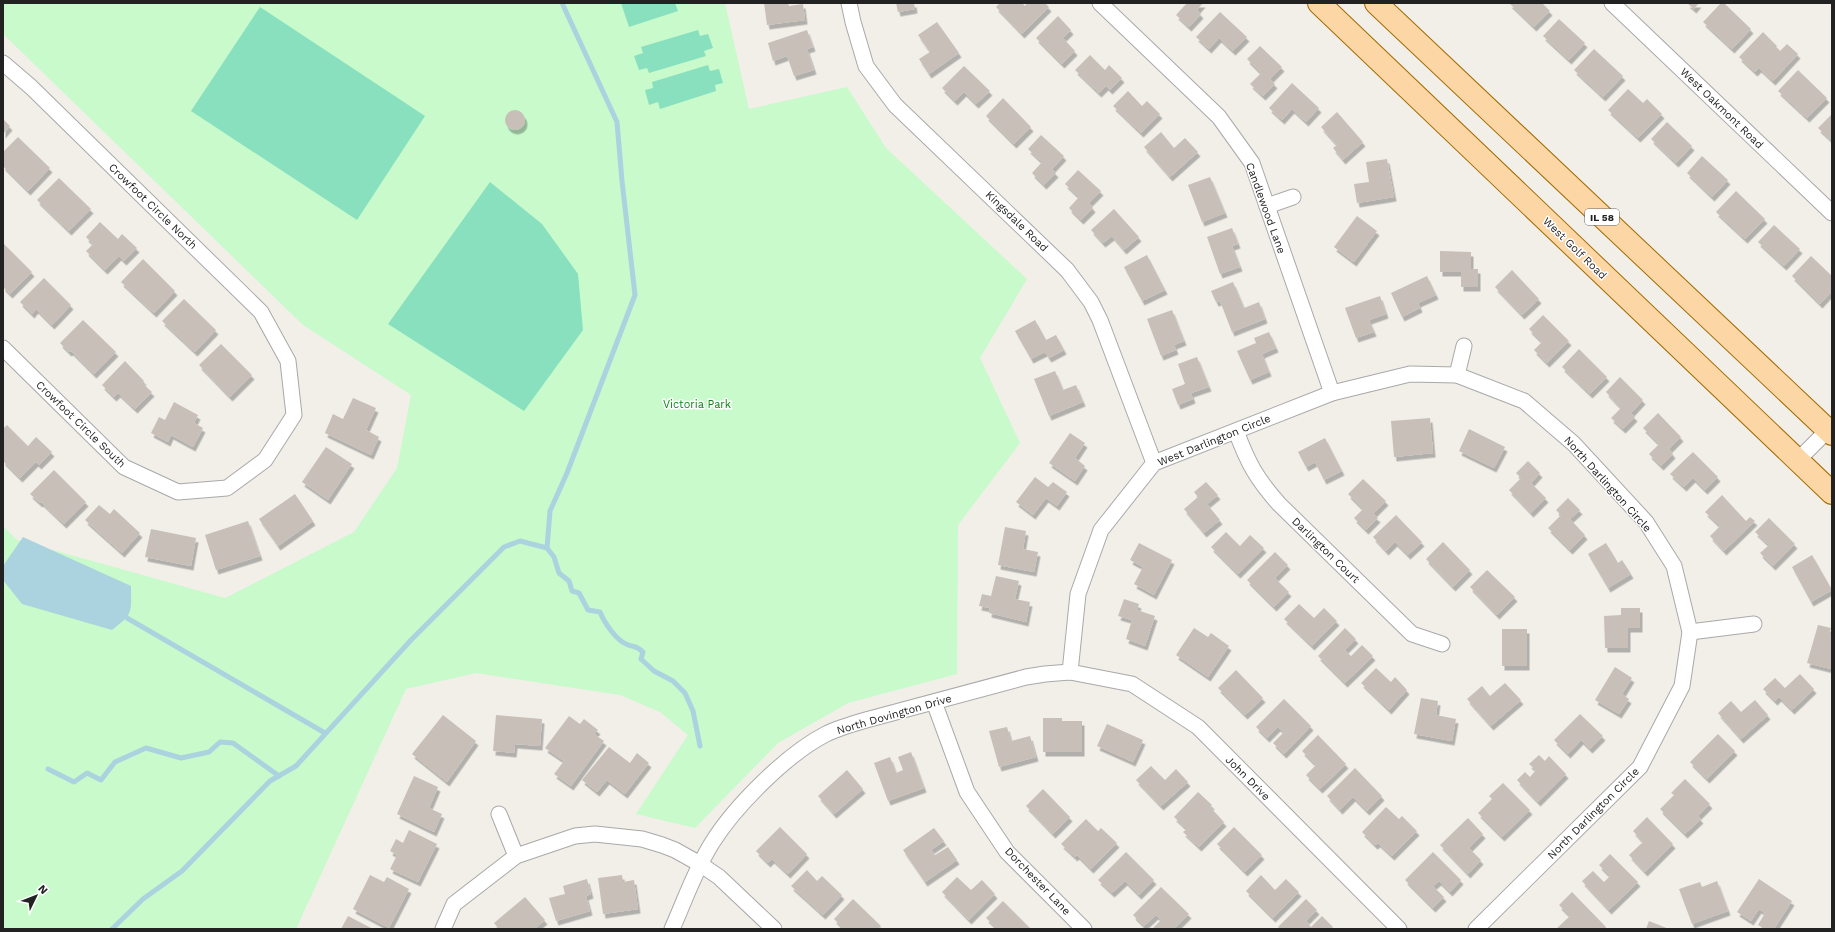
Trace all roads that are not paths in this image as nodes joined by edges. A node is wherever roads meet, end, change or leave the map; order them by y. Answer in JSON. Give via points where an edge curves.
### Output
{"nodes":[{"id":1,"x":849,"y":3,"type":"edge"},
{"id":2,"x":1100,"y":3,"type":"edge"},
{"id":3,"x":1319,"y":3,"type":"edge"},
{"id":4,"x":1376,"y":3,"type":"edge"},
{"id":5,"x":1612,"y":3,"type":"edge"},
{"id":6,"x":3,"y":63,"type":"edge"},
{"id":7,"x":1293,"y":197,"type":"dead end"},
{"id":8,"x":1267,"y":206,"type":"junction"},
{"id":9,"x":1832,"y":213,"type":"edge"},
{"id":10,"x":1464,"y":346,"type":"dead end"},
{"id":11,"x":3,"y":348,"type":"edge"},
{"id":12,"x":288,"y":361,"type":"joint"},
{"id":13,"x":1457,"y":375,"type":"junction"},
{"id":14,"x":1332,"y":393,"type":"junction"},
{"id":15,"x":1831,"y":430,"type":"edge"},
{"id":16,"x":1236,"y":431,"type":"junction"},
{"id":17,"x":1798,"y":460,"type":"junction"},
{"id":18,"x":1154,"y":463,"type":"junction"},
{"id":19,"x":1832,"y":493,"type":"edge"},
{"id":20,"x":1754,"y":624,"type":"dead end"},
{"id":21,"x":1690,"y":632,"type":"junction"},
{"id":22,"x":1442,"y":644,"type":"dead end"},
{"id":23,"x":1070,"y":672,"type":"junction"},
{"id":24,"x":934,"y":702,"type":"junction"},
{"id":25,"x":499,"y":814,"type":"dead end"},
{"id":26,"x":516,"y":856,"type":"junction"},
{"id":27,"x":700,"y":864,"type":"junction"},
{"id":28,"x":443,"y":929,"type":"edge"},
{"id":29,"x":672,"y":929,"type":"edge"},
{"id":30,"x":774,"y":929,"type":"edge"},
{"id":31,"x":1084,"y":929,"type":"edge"},
{"id":32,"x":1399,"y":929,"type":"edge"},
{"id":33,"x":1476,"y":929,"type":"edge"}],
"edges":[{"from":1,"to":18,"type":"street","name":"Kingsdale Road","via":[[866,66],[895,105],[1052,255],[1079,285],[1100,320]]},
{"from":2,"to":8,"type":"street","name":"Candlewood Lane","via":[[1219,117],[1252,163]]},
{"from":3,"to":17,"type":"main road","name":"West Golf Road"},
{"from":4,"to":15,"type":"main road","number":"IL 58"},
{"from":5,"to":9,"type":"street","name":"West Oakmont Road"},
{"from":6,"to":12,"type":"street","name":"Crowfoot Circle North","via":[[36,92],[261,312]]},
{"from":7,"to":8,"type":"street"},
{"from":8,"to":14,"type":"street","name":"Candlewood Lane"},
{"from":10,"to":13,"type":"street"},
{"from":11,"to":12,"type":"street","name":"Crowfoot Circle South","via":[[124,467],[178,492],[226,488],[265,460],[294,415]]},
{"from":13,"to":14,"type":"street","name":"North Darlington Circle","via":[[1410,374]]},
{"from":13,"to":21,"type":"street","name":"North Darlington Circle","via":[[1524,401],[1574,444],[1646,522],[1674,566]]},
{"from":14,"to":16,"type":"street","name":"West Darlington Circle"},
{"from":15,"to":17,"type":"street"},
{"from":16,"to":18,"type":"street","name":"West Darlington Circle"},
{"from":16,"to":22,"type":"street","name":"Darlington Court","via":[[1249,465],[1279,504],[1412,634]]},
{"from":17,"to":19,"type":"main road","name":"West Golf Road"},
{"from":18,"to":23,"type":"street","name":"West Darlington Circle","via":[[1101,530],[1078,594]]},
{"from":20,"to":21,"type":"street"},
{"from":21,"to":33,"type":"street","name":"North Darlington Circle","via":[[1682,686],[1640,767]]},
{"from":23,"to":24,"type":"street","name":"North Dovington Drive","via":[[1026,677]]},
{"from":23,"to":32,"type":"street","name":"John Drive","via":[[1132,684],[1198,727]]},
{"from":24,"to":27,"type":"street","name":"North Dovington Drive","via":[[840,728],[795,754],[730,818]]},
{"from":24,"to":31,"type":"street","name":"Dorchester Lane","via":[[967,792],[1007,852]]},
{"from":25,"to":26,"type":"street"},
{"from":26,"to":27,"type":"street","via":[[575,836],[595,834],[635,838],[662,845]]},
{"from":26,"to":28,"type":"street","via":[[454,904]]},
{"from":27,"to":29,"type":"street","name":"North Dovington Drive"},
{"from":27,"to":30,"type":"street","via":[[726,882]]}]}
